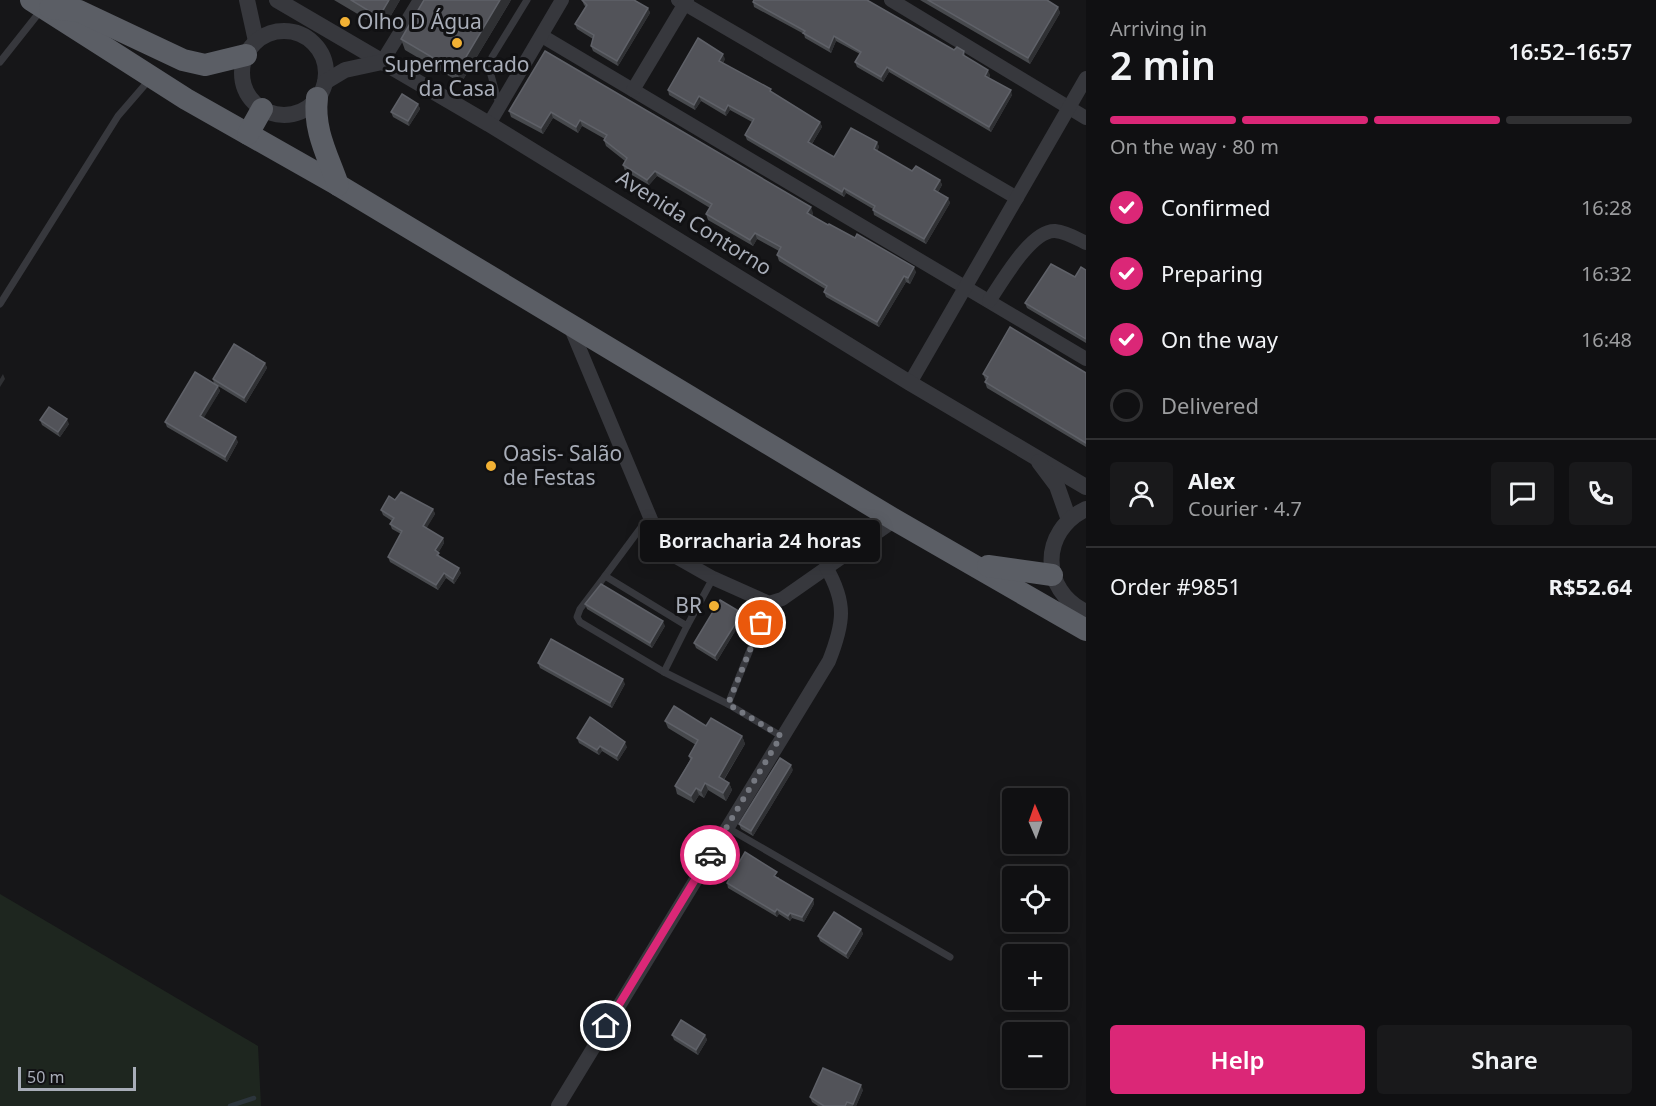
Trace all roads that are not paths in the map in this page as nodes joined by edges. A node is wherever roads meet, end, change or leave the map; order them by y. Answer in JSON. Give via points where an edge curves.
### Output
{"nodes":[{"id":1,"x":247,"y":0,"type":"edge"},
{"id":2,"x":277,"y":0,"type":"edge"},
{"id":3,"x":420,"y":0,"type":"edge"},
{"id":4,"x":527,"y":0,"type":"edge"},
{"id":5,"x":562,"y":0,"type":"edge"},
{"id":6,"x":891,"y":0,"type":"edge"},
{"id":7,"x":683,"y":1,"type":"edge"},
{"id":8,"x":37,"y":4,"type":"edge"},
{"id":9,"x":316,"y":23,"type":"junction"},
{"id":10,"x":542,"y":36,"type":"junction"},
{"id":11,"x":306,"y":37,"type":"junction"},
{"id":12,"x":251,"y":48,"type":"junction"},
{"id":13,"x":0,"y":62,"type":"edge"},
{"id":14,"x":382,"y":62,"type":"junction"},
{"id":15,"x":152,"y":77,"type":"junction"},
{"id":16,"x":1086,"y":78,"type":"edge"},
{"id":17,"x":321,"y":90,"type":"junction"},
{"id":18,"x":633,"y":90,"type":"junction"},
{"id":19,"x":500,"y":106,"type":"junction"},
{"id":20,"x":1068,"y":107,"type":"junction"},
{"id":21,"x":262,"y":108,"type":"junction"},
{"id":22,"x":1086,"y":118,"type":"edge"},
{"id":23,"x":489,"y":124,"type":"junction"},
{"id":24,"x":248,"y":134,"type":"junction"},
{"id":25,"x":338,"y":185,"type":"junction"},
{"id":26,"x":1017,"y":198,"type":"junction"},
{"id":27,"x":1086,"y":243,"type":"edge"},
{"id":28,"x":966,"y":287,"type":"junction"},
{"id":29,"x":988,"y":301,"type":"junction"},
{"id":30,"x":0,"y":304,"type":"edge"},
{"id":31,"x":568,"y":322,"type":"junction"},
{"id":32,"x":1086,"y":359,"type":"edge"},
{"id":33,"x":910,"y":383,"type":"junction"},
{"id":34,"x":1033,"y":454,"type":"junction"},
{"id":35,"x":1086,"y":487,"type":"edge"},
{"id":36,"x":1086,"y":509,"type":"edge"},
{"id":37,"x":648,"y":518,"type":"junction"},
{"id":38,"x":895,"y":520,"type":"junction"},
{"id":39,"x":1069,"y":520,"type":"junction"},
{"id":40,"x":968,"y":562,"type":"junction"},
{"id":41,"x":826,"y":567,"type":"junction"},
{"id":42,"x":1052,"y":575,"type":"junction"},
{"id":43,"x":605,"y":576,"type":"junction"},
{"id":44,"x":713,"y":578,"type":"junction"},
{"id":45,"x":769,"y":603,"type":"junction"},
{"id":46,"x":1086,"y":612,"type":"edge"},
{"id":47,"x":687,"y":626,"type":"junction"},
{"id":48,"x":1086,"y":630,"type":"edge"},
{"id":49,"x":664,"y":672,"type":"junction"},
{"id":50,"x":728,"y":704,"type":"junction"},
{"id":51,"x":781,"y":736,"type":"junction"},
{"id":52,"x":726,"y":828,"type":"junction"},
{"id":53,"x":950,"y":957,"type":"dead end"},
{"id":54,"x":558,"y":1106,"type":"edge"}],
"edges":[{"from":1,"to":12,"type":"street"},
{"from":2,"to":9,"type":"street","name":"Avenida Contorno"},
{"from":3,"to":14,"type":"street"},
{"from":4,"to":19,"type":"lane","via":[[492,57],[491,75]]},
{"from":5,"to":10,"type":"street"},
{"from":6,"to":20,"type":"street"},
{"from":7,"to":18,"type":"street"},
{"from":7,"to":26,"type":"street"},
{"from":8,"to":12,"type":"highway","via":[[79,11],[183,60],[206,65]]},
{"from":8,"to":13,"type":"lane"},
{"from":8,"to":15,"type":"highway"},
{"from":9,"to":11,"type":"street"},
{"from":9,"to":14,"type":"street","name":"Avenida Contorno"},
{"from":10,"to":18,"type":"street"},
{"from":10,"to":19,"type":"street"},
{"from":11,"to":12,"type":"street","via":[[280,31]]},
{"from":11,"to":17,"type":"street","via":[[323,56]]},
{"from":12,"to":21,"type":"street","via":[[241,72],[245,89]]},
{"from":14,"to":17,"type":"street","via":[[345,70]]},
{"from":14,"to":23,"type":"street","name":"Avenida Contorno"},
{"from":15,"to":24,"type":"highway"},
{"from":15,"to":30,"type":"lane","via":[[118,116]]},
{"from":16,"to":20,"type":"street"},
{"from":17,"to":21,"type":"street","via":[[304,110],[287,114]]},
{"from":17,"to":25,"type":"highway","via":[[315,114],[318,132]]},
{"from":18,"to":28,"type":"street"},
{"from":19,"to":23,"type":"street"},
{"from":20,"to":22,"type":"street"},
{"from":20,"to":26,"type":"street"},
{"from":21,"to":24,"type":"highway"},
{"from":23,"to":33,"type":"street","name":"Avenida Contorno"},
{"from":24,"to":25,"type":"highway"},
{"from":25,"to":31,"type":"highway"},
{"from":26,"to":28,"type":"street"},
{"from":27,"to":29,"type":"street","via":[[1053,231],[1034,238]]},
{"from":28,"to":29,"type":"street"},
{"from":28,"to":33,"type":"street"},
{"from":29,"to":32,"type":"street"},
{"from":31,"to":37,"type":"street"},
{"from":31,"to":38,"type":"highway"},
{"from":33,"to":34,"type":"street","name":"Avenida Contorno"},
{"from":34,"to":35,"type":"street","name":"Avenida Contorno"},
{"from":34,"to":39,"type":"street","via":[[1057,486]]},
{"from":36,"to":39,"type":"street"},
{"from":37,"to":43,"type":"lane"},
{"from":37,"to":44,"type":"street","via":[[669,553]]},
{"from":38,"to":40,"type":"highway"},
{"from":38,"to":41,"type":"street"},
{"from":39,"to":42,"type":"street","via":[[1052,545]]},
{"from":40,"to":42,"type":"highway"},
{"from":40,"to":48,"type":"highway"},
{"from":41,"to":45,"type":"street","via":[[782,599]]},
{"from":41,"to":51,"type":"street","via":[[842,608],[840,632],[829,661]]},
{"from":42,"to":46,"type":"street","via":[[1068,601]]},
{"from":43,"to":47,"type":"lane"},
{"from":43,"to":49,"type":"lane","via":[[579,609],[580,622]]},
{"from":44,"to":45,"type":"street"},
{"from":44,"to":47,"type":"lane"},
{"from":45,"to":50,"type":"lane"},
{"from":47,"to":49,"type":"lane"},
{"from":49,"to":50,"type":"lane"},
{"from":50,"to":51,"type":"lane"},
{"from":51,"to":52,"type":"street"},
{"from":52,"to":53,"type":"lane"},
{"from":52,"to":54,"type":"street"}]}
